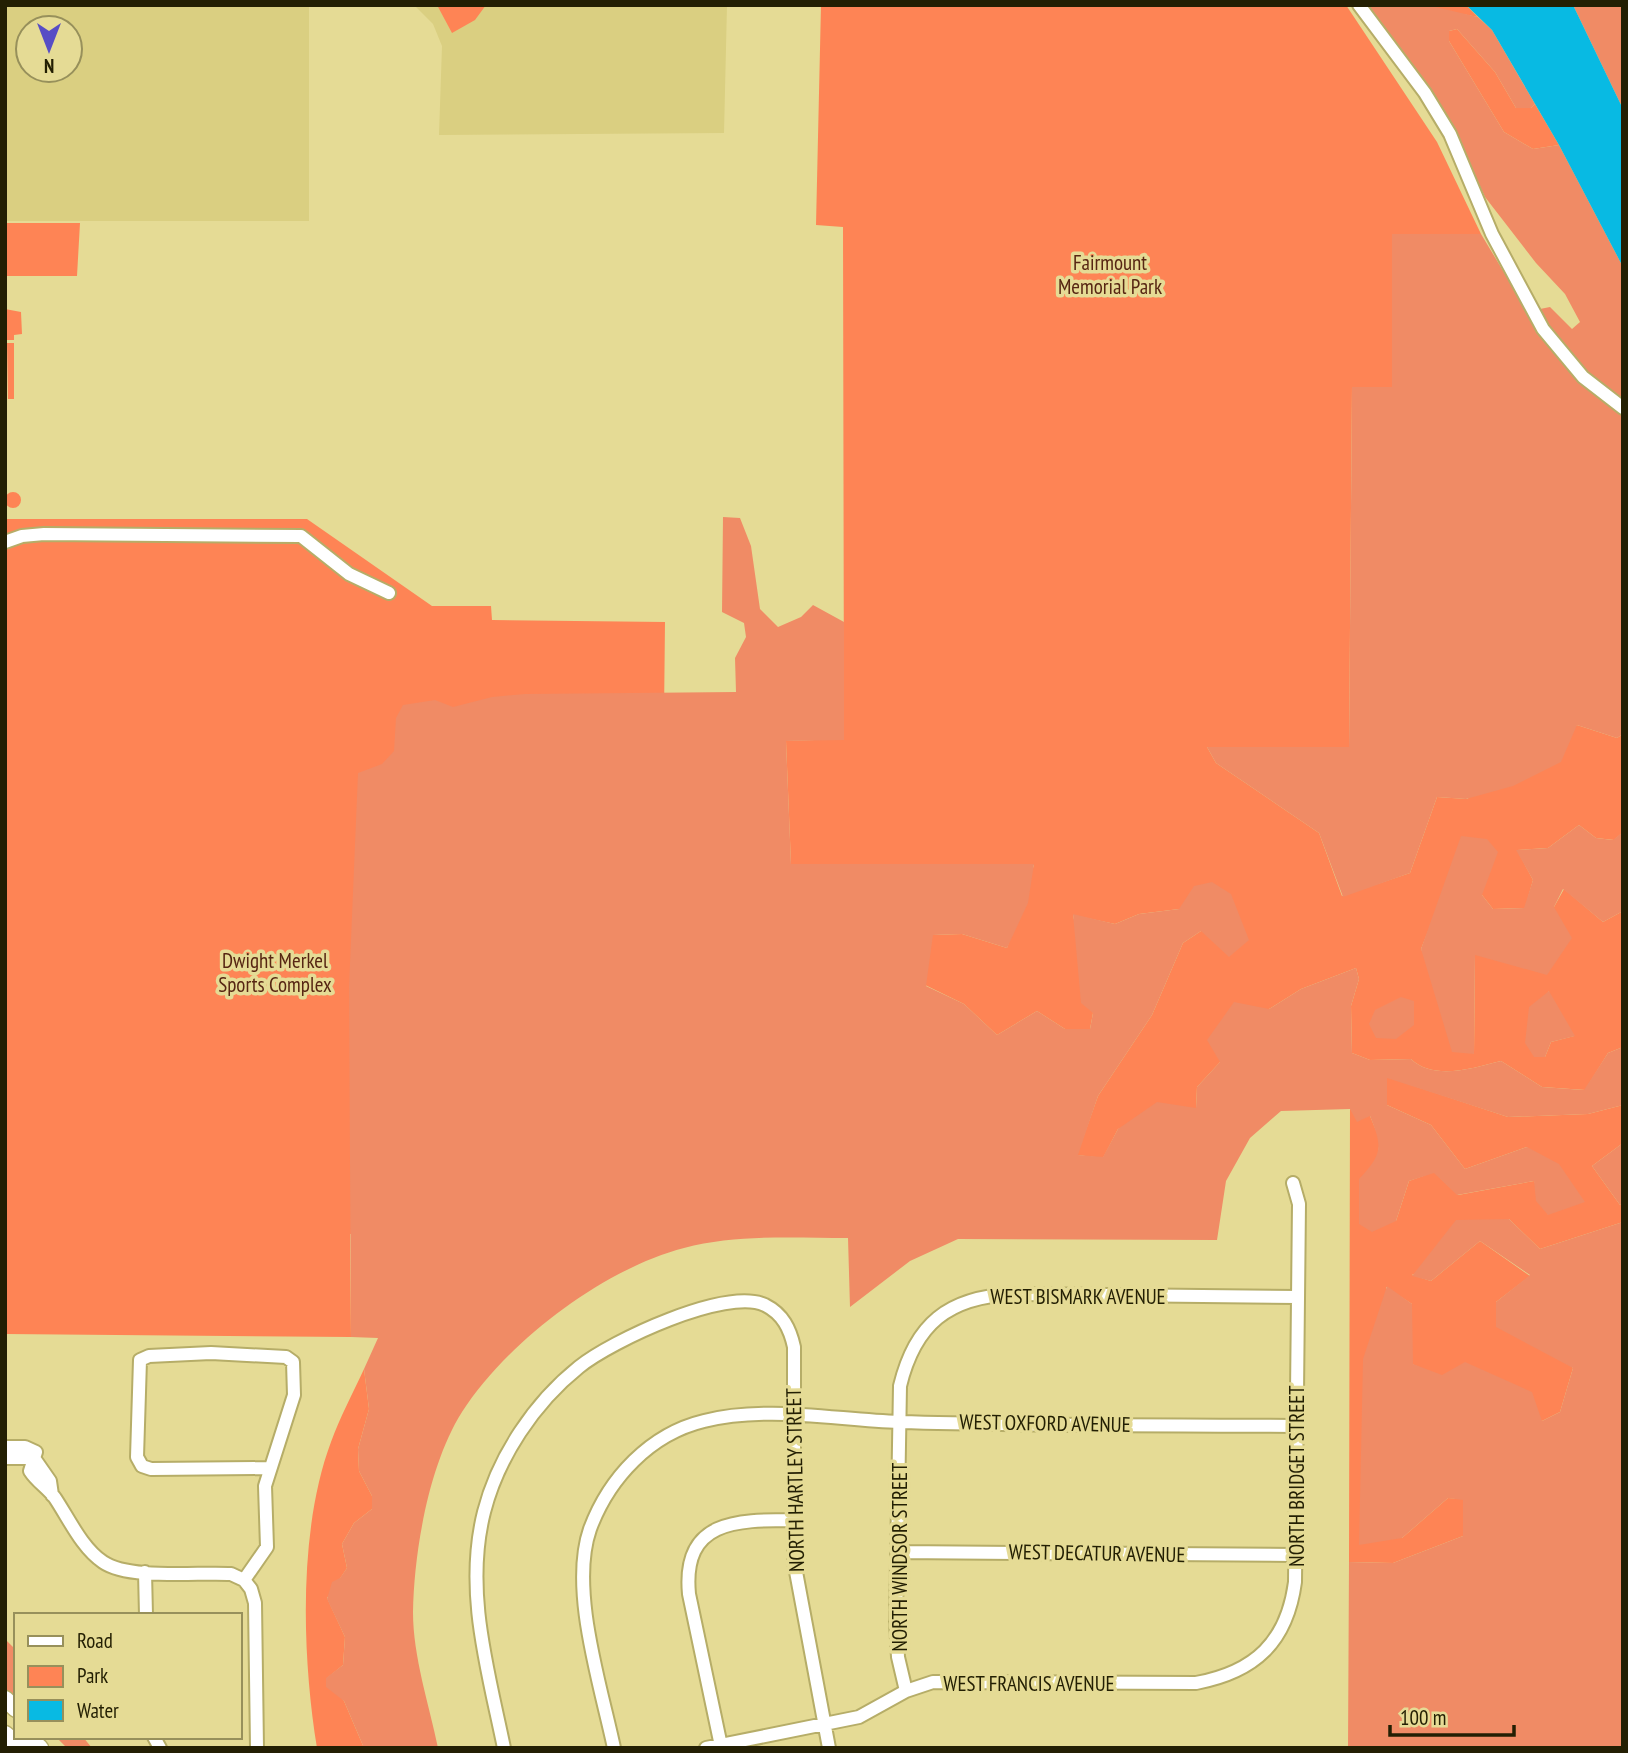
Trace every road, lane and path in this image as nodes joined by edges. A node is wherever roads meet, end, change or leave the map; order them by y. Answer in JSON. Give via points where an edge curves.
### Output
{"nodes":[{"id":1,"x":1359,"y":5,"type":"edge"},
{"id":2,"x":1623,"y":408,"type":"edge"},
{"id":3,"x":5,"y":542,"type":"edge"},
{"id":4,"x":389,"y":593,"type":"dead end"},
{"id":5,"x":1293,"y":1183,"type":"dead end"},
{"id":6,"x":1297,"y":1297,"type":"junction"},
{"id":7,"x":793,"y":1416,"type":"junction"},
{"id":8,"x":899,"y":1422,"type":"junction"},
{"id":9,"x":1296,"y":1426,"type":"junction"},
{"id":10,"x":5,"y":1447,"type":"edge"},
{"id":11,"x":35,"y":1455,"type":"junction"},
{"id":12,"x":5,"y":1458,"type":"edge"},
{"id":13,"x":269,"y":1468,"type":"junction"},
{"id":14,"x":793,"y":1520,"type":"junction"},
{"id":15,"x":898,"y":1552,"type":"junction"},
{"id":16,"x":1295,"y":1555,"type":"junction"},
{"id":17,"x":145,"y":1572,"type":"junction"},
{"id":18,"x":244,"y":1580,"type":"junction"},
{"id":19,"x":146,"y":1613,"type":"edge"},
{"id":20,"x":1269,"y":1648,"type":"joint"},
{"id":21,"x":906,"y":1691,"type":"junction"},
{"id":22,"x":824,"y":1726,"type":"junction"},
{"id":23,"x":5,"y":1734,"type":"edge"},
{"id":24,"x":721,"y":1746,"type":"edge"},
{"id":25,"x":22,"y":1748,"type":"edge"},
{"id":26,"x":257,"y":1748,"type":"edge"},
{"id":27,"x":504,"y":1748,"type":"edge"},
{"id":28,"x":614,"y":1748,"type":"edge"},
{"id":29,"x":706,"y":1748,"type":"edge"},
{"id":30,"x":829,"y":1748,"type":"edge"}],
"edges":[{"from":1,"to":2,"type":"street","via":[[1450,134],[1492,234],[1543,329],[1583,377]]},
{"from":3,"to":4,"type":"street","via":[[44,534],[301,536],[349,574]]},
{"from":5,"to":6,"type":"street","name":"NORTH BRIDGET STREET","via":[[1299,1204]]},
{"from":6,"to":8,"type":"street","name":"WEST BISMARK AVENUE","via":[[986,1295],[939,1315],[921,1334],[906,1360]]},
{"from":6,"to":9,"type":"street","name":"NORTH BRIDGET STREET"},
{"from":7,"to":8,"type":"street","name":"WEST OXFORD AVENUE"},
{"from":7,"to":14,"type":"street","name":"NORTH HARTLEY STREET"},
{"from":7,"to":27,"type":"street","name":"NORTH HARTLEY STREET","via":[[794,1347],[782,1317],[765,1305],[742,1301],[724,1302],[641,1330],[579,1367],[542,1403],[507,1454],[484,1511],[475,1579],[479,1625]]},
{"from":7,"to":28,"type":"street","name":"WEST OXFORD AVENUE","via":[[736,1415],[672,1433],[643,1452],[617,1478],[599,1508],[589,1532],[584,1603]]},
{"from":8,"to":9,"type":"street","name":"WEST OXFORD AVENUE"},
{"from":8,"to":15,"type":"street","name":"NORTH WINDSOR STREET"},
{"from":9,"to":16,"type":"street","name":"NORTH BRIDGET STREET"},
{"from":10,"to":11,"type":"street","via":[[25,1447]]},
{"from":11,"to":12,"type":"street"},
{"from":11,"to":17,"type":"street","via":[[30,1471],[104,1563]]},
{"from":13,"to":13,"type":"street","via":[[294,1395],[295,1371],[286,1357],[211,1353],[140,1360],[137,1457],[142,1466]]},
{"from":13,"to":18,"type":"street","via":[[265,1486],[267,1547]]},
{"from":14,"to":22,"type":"street","name":"NORTH HARTLEY STREET","via":[[799,1597]]},
{"from":14,"to":24,"type":"street","via":[[726,1523],[704,1537],[691,1555],[689,1594]]},
{"from":15,"to":16,"type":"street","name":"WEST DECATUR AVENUE"},
{"from":15,"to":21,"type":"street","name":"NORTH WINDSOR STREET","via":[[898,1657]]},
{"from":16,"to":20,"type":"street","name":"NORTH BRIDGET STREET","via":[[1292,1606]]},
{"from":17,"to":18,"type":"street","via":[[231,1574]]},
{"from":17,"to":19,"type":"street"},
{"from":18,"to":26,"type":"street","via":[[255,1603]]},
{"from":20,"to":21,"type":"street","name":"WEST FRANCIS AVENUE","via":[[1223,1678],[1196,1683],[956,1681],[933,1682]]},
{"from":21,"to":22,"type":"street","name":"WEST FRANCIS AVENUE","via":[[859,1717]]},
{"from":22,"to":24,"type":"street","name":"WEST FRANCIS AVENUE"},
{"from":22,"to":30,"type":"street","name":"NORTH HARTLEY STREET"},
{"from":23,"to":25,"type":"main road"},
{"from":24,"to":29,"type":"street","name":"WEST FRANCIS AVENUE"}]}
